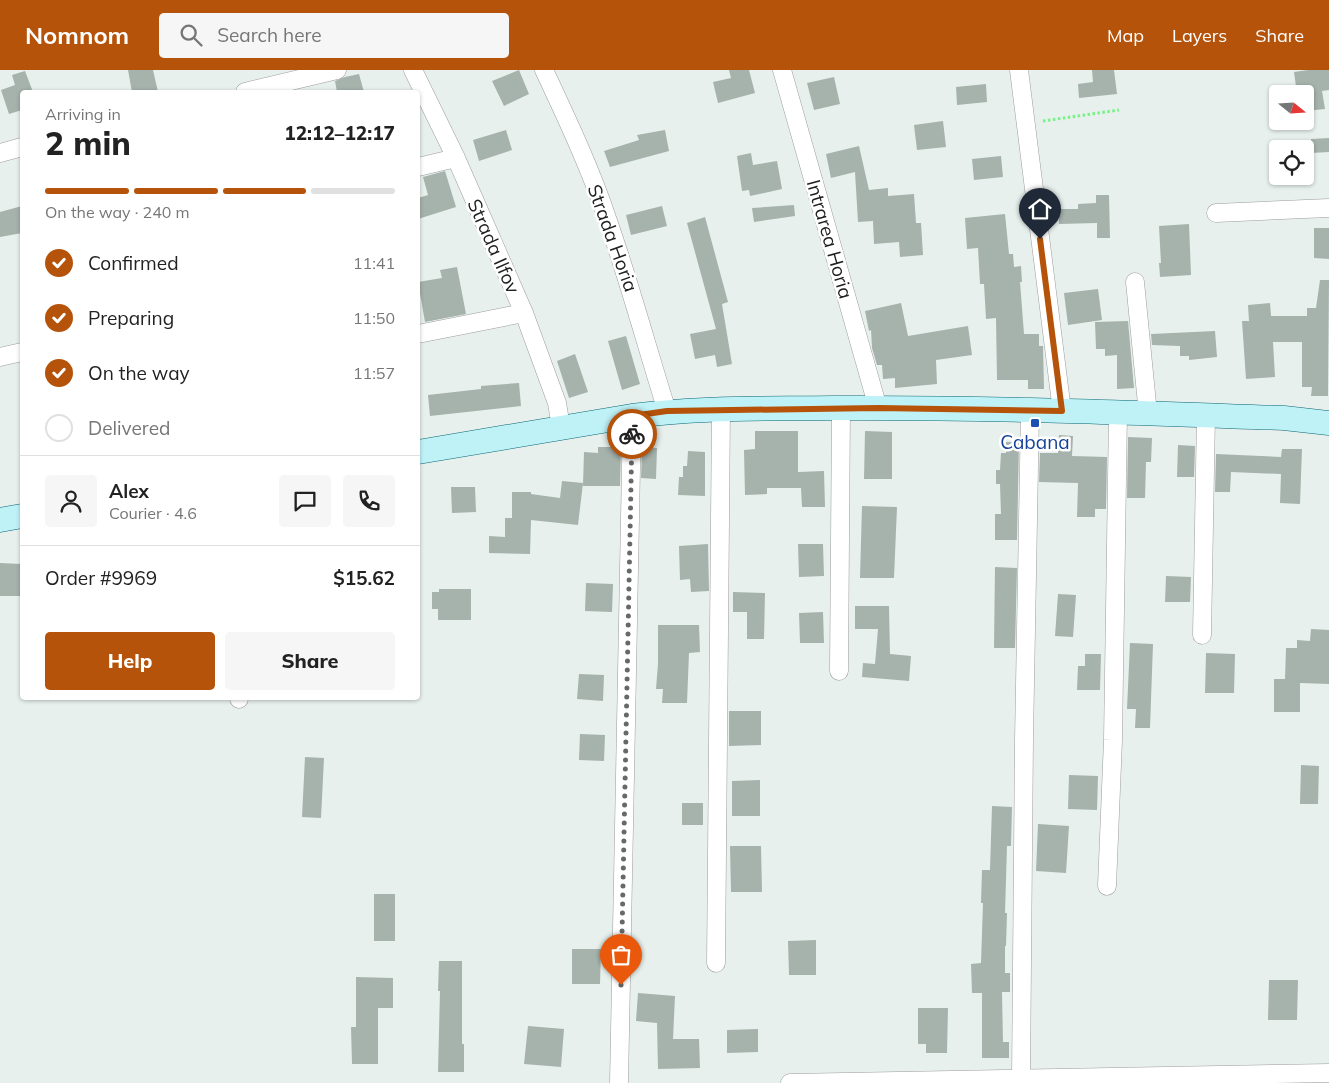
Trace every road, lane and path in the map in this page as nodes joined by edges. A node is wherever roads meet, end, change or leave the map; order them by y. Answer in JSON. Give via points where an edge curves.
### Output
{"nodes":[{"id":1,"x":337,"y":70,"type":"edge"},
{"id":2,"x":413,"y":70,"type":"edge"},
{"id":3,"x":544,"y":70,"type":"edge"},
{"id":4,"x":782,"y":70,"type":"edge"},
{"id":5,"x":1018,"y":70,"type":"edge"},
{"id":6,"x":253,"y":90,"type":"edge"},
{"id":7,"x":1119,"y":110,"type":"dead end"},
{"id":8,"x":1025,"y":124,"type":"junction"},
{"id":9,"x":20,"y":147,"type":"edge"},
{"id":10,"x":0,"y":152,"type":"edge"},
{"id":11,"x":456,"y":158,"type":"junction"},
{"id":12,"x":420,"y":167,"type":"edge"},
{"id":13,"x":1329,"y":208,"type":"edge"},
{"id":14,"x":1216,"y":213,"type":"dead end"},
{"id":15,"x":1135,"y":282,"type":"dead end"},
{"id":16,"x":524,"y":313,"type":"junction"},
{"id":17,"x":420,"y":334,"type":"edge"},
{"id":18,"x":20,"y":352,"type":"edge"},
{"id":19,"x":0,"y":357,"type":"edge"},
{"id":20,"x":841,"y":408,"type":"junction"},
{"id":21,"x":878,"y":408,"type":"junction"},
{"id":22,"x":721,"y":409,"type":"junction"},
{"id":23,"x":667,"y":411,"type":"junction"},
{"id":24,"x":1030,"y":411,"type":"junction"},
{"id":25,"x":1062,"y":411,"type":"junction"},
{"id":26,"x":1118,"y":413,"type":"junction"},
{"id":27,"x":1148,"y":414,"type":"junction"},
{"id":28,"x":1206,"y":415,"type":"junction"},
{"id":29,"x":632,"y":416,"type":"junction"},
{"id":30,"x":1329,"y":423,"type":"edge"},
{"id":31,"x":561,"y":427,"type":"junction"},
{"id":32,"x":420,"y":452,"type":"edge"},
{"id":33,"x":20,"y":516,"type":"edge"},
{"id":34,"x":0,"y":520,"type":"edge"},
{"id":35,"x":1202,"y":635,"type":"dead end"},
{"id":36,"x":839,"y":671,"type":"dead end"},
{"id":37,"x":1107,"y":886,"type":"dead end"},
{"id":38,"x":716,"y":963,"type":"dead end"},
{"id":39,"x":1329,"y":1073,"type":"edge"},
{"id":40,"x":1021,"y":1078,"type":"junction"},
{"id":41,"x":619,"y":1083,"type":"edge"},
{"id":42,"x":790,"y":1083,"type":"edge"}],
"edges":[{"from":1,"to":6,"type":"street"},
{"from":2,"to":11,"type":"street","name":"Strada Ilfov"},
{"from":3,"to":23,"type":"street","name":"Strada Horia","via":[[608,219]]},
{"from":4,"to":21,"type":"street","name":"Intrarea Horia"},
{"from":5,"to":8,"type":"street"},
{"from":7,"to":8,"type":"path"},
{"from":8,"to":25,"type":"street"},
{"from":9,"to":10,"type":"street"},
{"from":11,"to":12,"type":"street"},
{"from":11,"to":16,"type":"street","name":"Strada Ilfov"},
{"from":13,"to":14,"type":"street"},
{"from":15,"to":27,"type":"street"},
{"from":16,"to":17,"type":"street"},
{"from":16,"to":31,"type":"street","name":"Strada Ilfov","via":[[557,403]]},
{"from":18,"to":19,"type":"street"},
{"from":20,"to":21,"type":"main road"},
{"from":20,"to":22,"type":"main road"},
{"from":20,"to":36,"type":"street"},
{"from":21,"to":24,"type":"main road"},
{"from":22,"to":23,"type":"main road"},
{"from":22,"to":38,"type":"street"},
{"from":23,"to":29,"type":"main road"},
{"from":24,"to":25,"type":"main road"},
{"from":24,"to":40,"type":"street"},
{"from":25,"to":26,"type":"main road"},
{"from":26,"to":27,"type":"main road"},
{"from":26,"to":37,"type":"street","via":[[1113,740]]},
{"from":27,"to":28,"type":"main road"},
{"from":28,"to":30,"type":"main road"},
{"from":28,"to":35,"type":"street"},
{"from":29,"to":31,"type":"main road"},
{"from":29,"to":41,"type":"street"},
{"from":31,"to":32,"type":"main road"},
{"from":33,"to":34,"type":"main road"},
{"from":39,"to":40,"type":"street"},
{"from":40,"to":42,"type":"street"}]}
